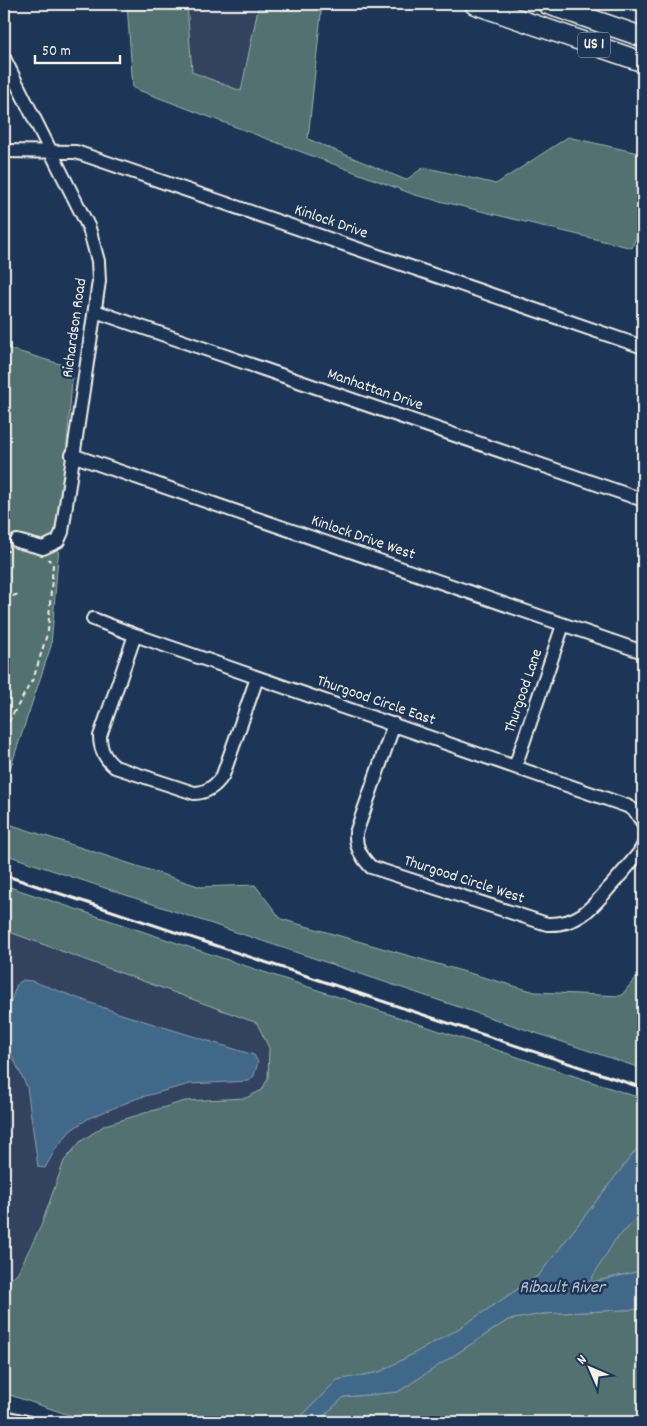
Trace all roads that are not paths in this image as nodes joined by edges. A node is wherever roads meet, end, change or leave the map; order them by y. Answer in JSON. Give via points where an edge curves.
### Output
{"nodes":[{"id":1,"x":474,"y":4,"type":"edge"},
{"id":2,"x":547,"y":4,"type":"edge"},
{"id":3,"x":643,"y":37,"type":"edge"},
{"id":4,"x":4,"y":58,"type":"edge"},
{"id":5,"x":643,"y":62,"type":"edge"},
{"id":6,"x":4,"y":151,"type":"edge"},
{"id":7,"x":50,"y":151,"type":"junction"},
{"id":8,"x":95,"y":311,"type":"junction"},
{"id":9,"x":643,"y":348,"type":"edge"},
{"id":10,"x":72,"y":455,"type":"junction"},
{"id":11,"x":643,"y":500,"type":"edge"},
{"id":12,"x":15,"y":546,"type":"road end"},
{"id":13,"x":93,"y":619,"type":"dead end"},
{"id":14,"x":563,"y":624,"type":"junction"},
{"id":15,"x":135,"y":635,"type":"junction"},
{"id":16,"x":643,"y":652,"type":"edge"},
{"id":17,"x":257,"y":678,"type":"junction"},
{"id":18,"x":394,"y":724,"type":"junction"},
{"id":19,"x":515,"y":767,"type":"junction"},
{"id":20,"x":643,"y":823,"type":"edge"},
{"id":21,"x":643,"y":846,"type":"edge"},
{"id":22,"x":4,"y":1417,"type":"edge"},
{"id":23,"x":27,"y":1422,"type":"edge"}],
"edges":[{"from":1,"to":5,"type":"highway","number":"US 1"},
{"from":2,"to":3,"type":"highway","number":"US 1"},
{"from":4,"to":7,"type":"street","name":"Richardson Road"},
{"from":6,"to":7,"type":"street","name":"Kinlock Drive"},
{"from":7,"to":8,"type":"street","name":"Richardson Road","via":[[83,214],[95,246],[99,280]]},
{"from":7,"to":9,"type":"street","name":"Kinlock Drive","via":[[76,152]]},
{"from":8,"to":10,"type":"street","name":"Richardson Road"},
{"from":8,"to":11,"type":"street","name":"Manhattan Drive"},
{"from":10,"to":12,"type":"street","name":"Richardson Road","via":[[62,532],[58,541],[43,548]]},
{"from":10,"to":14,"type":"street","name":"Kinlock Drive West"},
{"from":13,"to":15,"type":"street","name":"Thurgood Circle East"},
{"from":14,"to":16,"type":"street","name":"Kinlock Drive West"},
{"from":14,"to":19,"type":"street","name":"Thurgood Lane"},
{"from":15,"to":17,"type":"street","name":"Thurgood Circle East"},
{"from":15,"to":17,"type":"street","via":[[100,736],[103,753],[115,767],[194,793],[211,789],[223,776]]},
{"from":17,"to":18,"type":"street","name":"Thurgood Circle East"},
{"from":18,"to":19,"type":"street","name":"Thurgood Circle East"},
{"from":18,"to":21,"type":"street","name":"Thurgood Circle West","via":[[356,833],[358,850],[372,866],[547,924],[568,923],[590,910]]},
{"from":19,"to":20,"type":"street","name":"Thurgood Circle East","via":[[627,806]]},
{"from":22,"to":23,"type":"street"}]}
